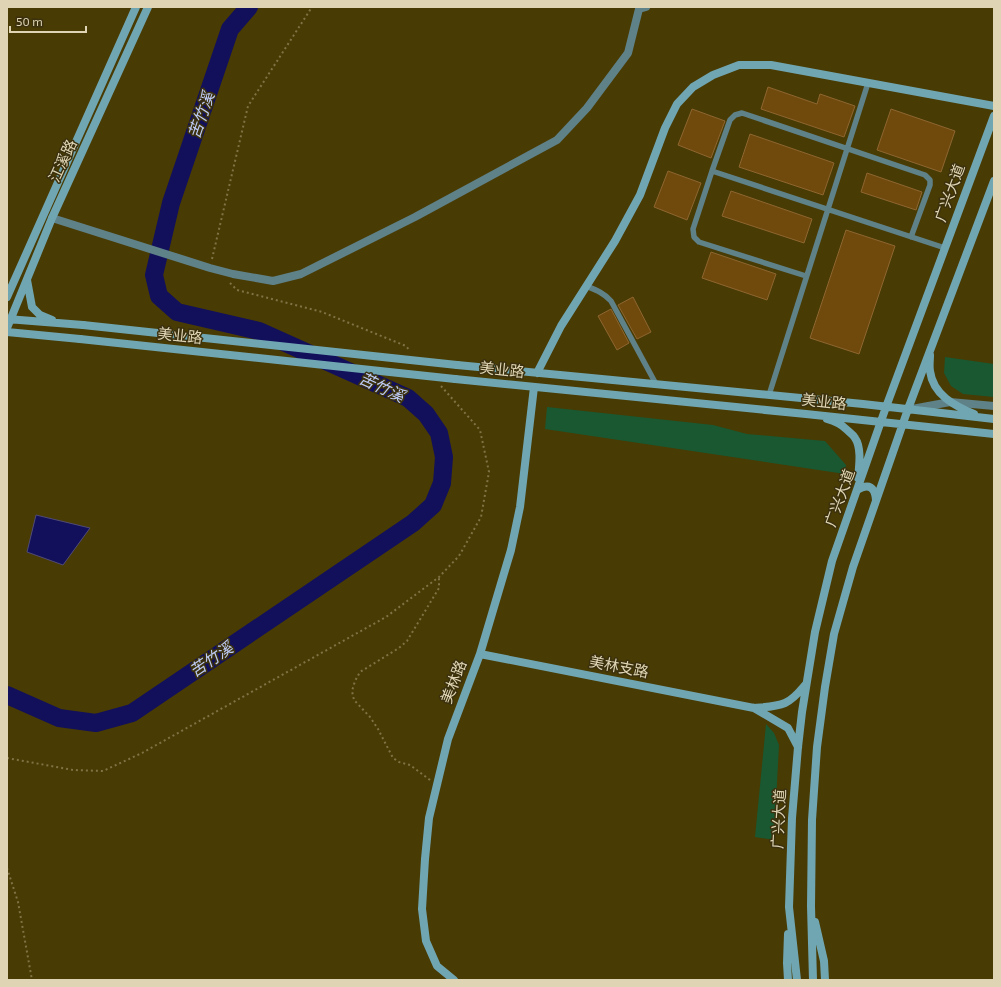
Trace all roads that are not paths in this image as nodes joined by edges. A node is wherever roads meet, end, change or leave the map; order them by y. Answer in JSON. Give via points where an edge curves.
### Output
{"nodes":[{"id":1,"x":136,"y":7,"type":"edge"},
{"id":2,"x":148,"y":7,"type":"edge"},
{"id":3,"x":646,"y":7,"type":"edge"},
{"id":4,"x":868,"y":83,"type":"junction"},
{"id":5,"x":994,"y":106,"type":"edge"},
{"id":6,"x":994,"y":116,"type":"edge"},
{"id":7,"x":847,"y":148,"type":"junction"},
{"id":8,"x":712,"y":171,"type":"junction"},
{"id":9,"x":994,"y":181,"type":"edge"},
{"id":10,"x":828,"y":209,"type":"junction"},
{"id":11,"x":52,"y":218,"type":"junction"},
{"id":12,"x":911,"y":237,"type":"junction"},
{"id":13,"x":945,"y":248,"type":"junction"},
{"id":14,"x":806,"y":276,"type":"junction"},
{"id":15,"x":26,"y":280,"type":"junction"},
{"id":16,"x":586,"y":286,"type":"junction"},
{"id":17,"x":7,"y":297,"type":"edge"},
{"id":18,"x":9,"y":319,"type":"edge"},
{"id":19,"x":62,"y":324,"type":"junction"},
{"id":20,"x":7,"y":328,"type":"edge"},
{"id":21,"x":7,"y":332,"type":"edge"},
{"id":22,"x":930,"y":352,"type":"junction"},
{"id":23,"x":537,"y":373,"type":"junction"},
{"id":24,"x":656,"y":384,"type":"junction"},
{"id":25,"x":534,"y":387,"type":"junction"},
{"id":26,"x":769,"y":395,"type":"junction"},
{"id":27,"x":950,"y":402,"type":"junction"},
{"id":28,"x":994,"y":406,"type":"edge"},
{"id":29,"x":886,"y":407,"type":"junction"},
{"id":30,"x":908,"y":410,"type":"junction"},
{"id":31,"x":806,"y":414,"type":"junction"},
{"id":32,"x":984,"y":418,"type":"junction"},
{"id":33,"x":994,"y":419,"type":"edge"},
{"id":34,"x":882,"y":422,"type":"junction"},
{"id":35,"x":903,"y":425,"type":"junction"},
{"id":36,"x":994,"y":434,"type":"edge"},
{"id":37,"x":857,"y":490,"type":"junction"},
{"id":38,"x":876,"y":502,"type":"junction"},
{"id":39,"x":480,"y":654,"type":"junction"},
{"id":40,"x":806,"y":684,"type":"junction"},
{"id":41,"x":754,"y":708,"type":"junction"},
{"id":42,"x":798,"y":747,"type":"junction"},
{"id":43,"x":811,"y":906,"type":"junction"},
{"id":44,"x":789,"y":907,"type":"junction"},
{"id":45,"x":454,"y":980,"type":"edge"},
{"id":46,"x":788,"y":980,"type":"edge"},
{"id":47,"x":797,"y":980,"type":"edge"},
{"id":48,"x":813,"y":980,"type":"edge"},
{"id":49,"x":825,"y":980,"type":"edge"}],
"edges":[{"from":1,"to":17,"type":"main road","name":"江溪路"},
{"from":2,"to":11,"type":"main road","name":"江溪路"},
{"from":3,"to":11,"type":"street","via":[[639,10],[628,53],[587,108],[557,140],[415,217],[301,274],[273,281],[233,274]]},
{"from":4,"to":5,"type":"main road"},
{"from":4,"to":7,"type":"lane"},
{"from":4,"to":16,"type":"main road","via":[[771,65],[739,65],[713,75],[693,87],[677,104],[665,128],[640,195]]},
{"from":6,"to":13,"type":"main road","name":"广兴大道"},
{"from":7,"to":8,"type":"lane","via":[[742,113],[730,120]]},
{"from":7,"to":10,"type":"lane"},
{"from":7,"to":12,"type":"lane","via":[[925,174],[930,180]]},
{"from":8,"to":10,"type":"lane"},
{"from":8,"to":14,"type":"lane","via":[[693,230],[694,237],[699,242]]},
{"from":9,"to":22,"type":"main road"},
{"from":10,"to":12,"type":"lane"},
{"from":10,"to":14,"type":"lane"},
{"from":11,"to":15,"type":"main road","name":"江溪路"},
{"from":12,"to":13,"type":"lane"},
{"from":13,"to":29,"type":"main road","name":"广兴大道"},
{"from":14,"to":26,"type":"lane"},
{"from":15,"to":18,"type":"main road","name":"江溪路"},
{"from":15,"to":19,"type":"main road","via":[[32,306],[40,315]]},
{"from":16,"to":23,"type":"main road","via":[[561,326]]},
{"from":16,"to":24,"type":"lane","via":[[600,292],[612,302]]},
{"from":18,"to":19,"type":"main road","name":"美业路"},
{"from":18,"to":20,"type":"main road","name":"江溪路"},
{"from":19,"to":23,"type":"main road","name":"美业路","bridge":true},
{"from":21,"to":25,"type":"main road","name":"美业路","bridge":true},
{"from":22,"to":27,"type":"main road","via":[[930,372],[933,381]]},
{"from":22,"to":30,"type":"main road"},
{"from":23,"to":24,"type":"main road","name":"美业路"},
{"from":24,"to":26,"type":"main road","name":"美业路"},
{"from":25,"to":31,"type":"main road","name":"美业路"},
{"from":25,"to":39,"type":"main road","name":"美林路","via":[[520,506],[511,550]]},
{"from":26,"to":29,"type":"main road","name":"美业路"},
{"from":27,"to":28,"type":"street"},
{"from":27,"to":30,"type":"street"},
{"from":27,"to":32,"type":"main road","via":[[958,408]]},
{"from":29,"to":30,"type":"main road","name":"美业路"},
{"from":29,"to":34,"type":"main road","name":"广兴大道"},
{"from":30,"to":32,"type":"main road","name":"美业路"},
{"from":30,"to":35,"type":"main road"},
{"from":31,"to":34,"type":"main road","name":"美业路"},
{"from":31,"to":37,"type":"main road","via":[[832,420],[856,439],[860,456]]},
{"from":32,"to":33,"type":"main road","name":"美业路"},
{"from":34,"to":35,"type":"main road","name":"美业路"},
{"from":34,"to":37,"type":"main road","name":"广兴大道"},
{"from":35,"to":36,"type":"main road","name":"美业路"},
{"from":35,"to":38,"type":"main road"},
{"from":37,"to":38,"type":"main road","via":[[865,486],[870,487],[876,494]]},
{"from":37,"to":40,"type":"main road","name":"广兴大道","via":[[832,561]]},
{"from":38,"to":43,"type":"main road","via":[[853,567],[834,634],[825,687],[817,747],[812,820]]},
{"from":39,"to":41,"type":"main road","name":"美林支路"},
{"from":39,"to":45,"type":"main road","name":"美林路","via":[[448,739],[429,818],[425,859],[422,909],[426,941],[437,966]]},
{"from":40,"to":41,"type":"main road","via":[[785,703]]},
{"from":40,"to":42,"type":"main road","name":"广兴大道"},
{"from":41,"to":42,"type":"main road","via":[[788,728]]},
{"from":42,"to":44,"type":"main road","name":"广兴大道","via":[[792,818]]},
{"from":43,"to":48,"type":"main road"},
{"from":43,"to":49,"type":"main road","via":[[824,961]]},
{"from":44,"to":46,"type":"main road","name":"广兴大道"},
{"from":44,"to":47,"type":"main road","name":"广兴大道"}]}
